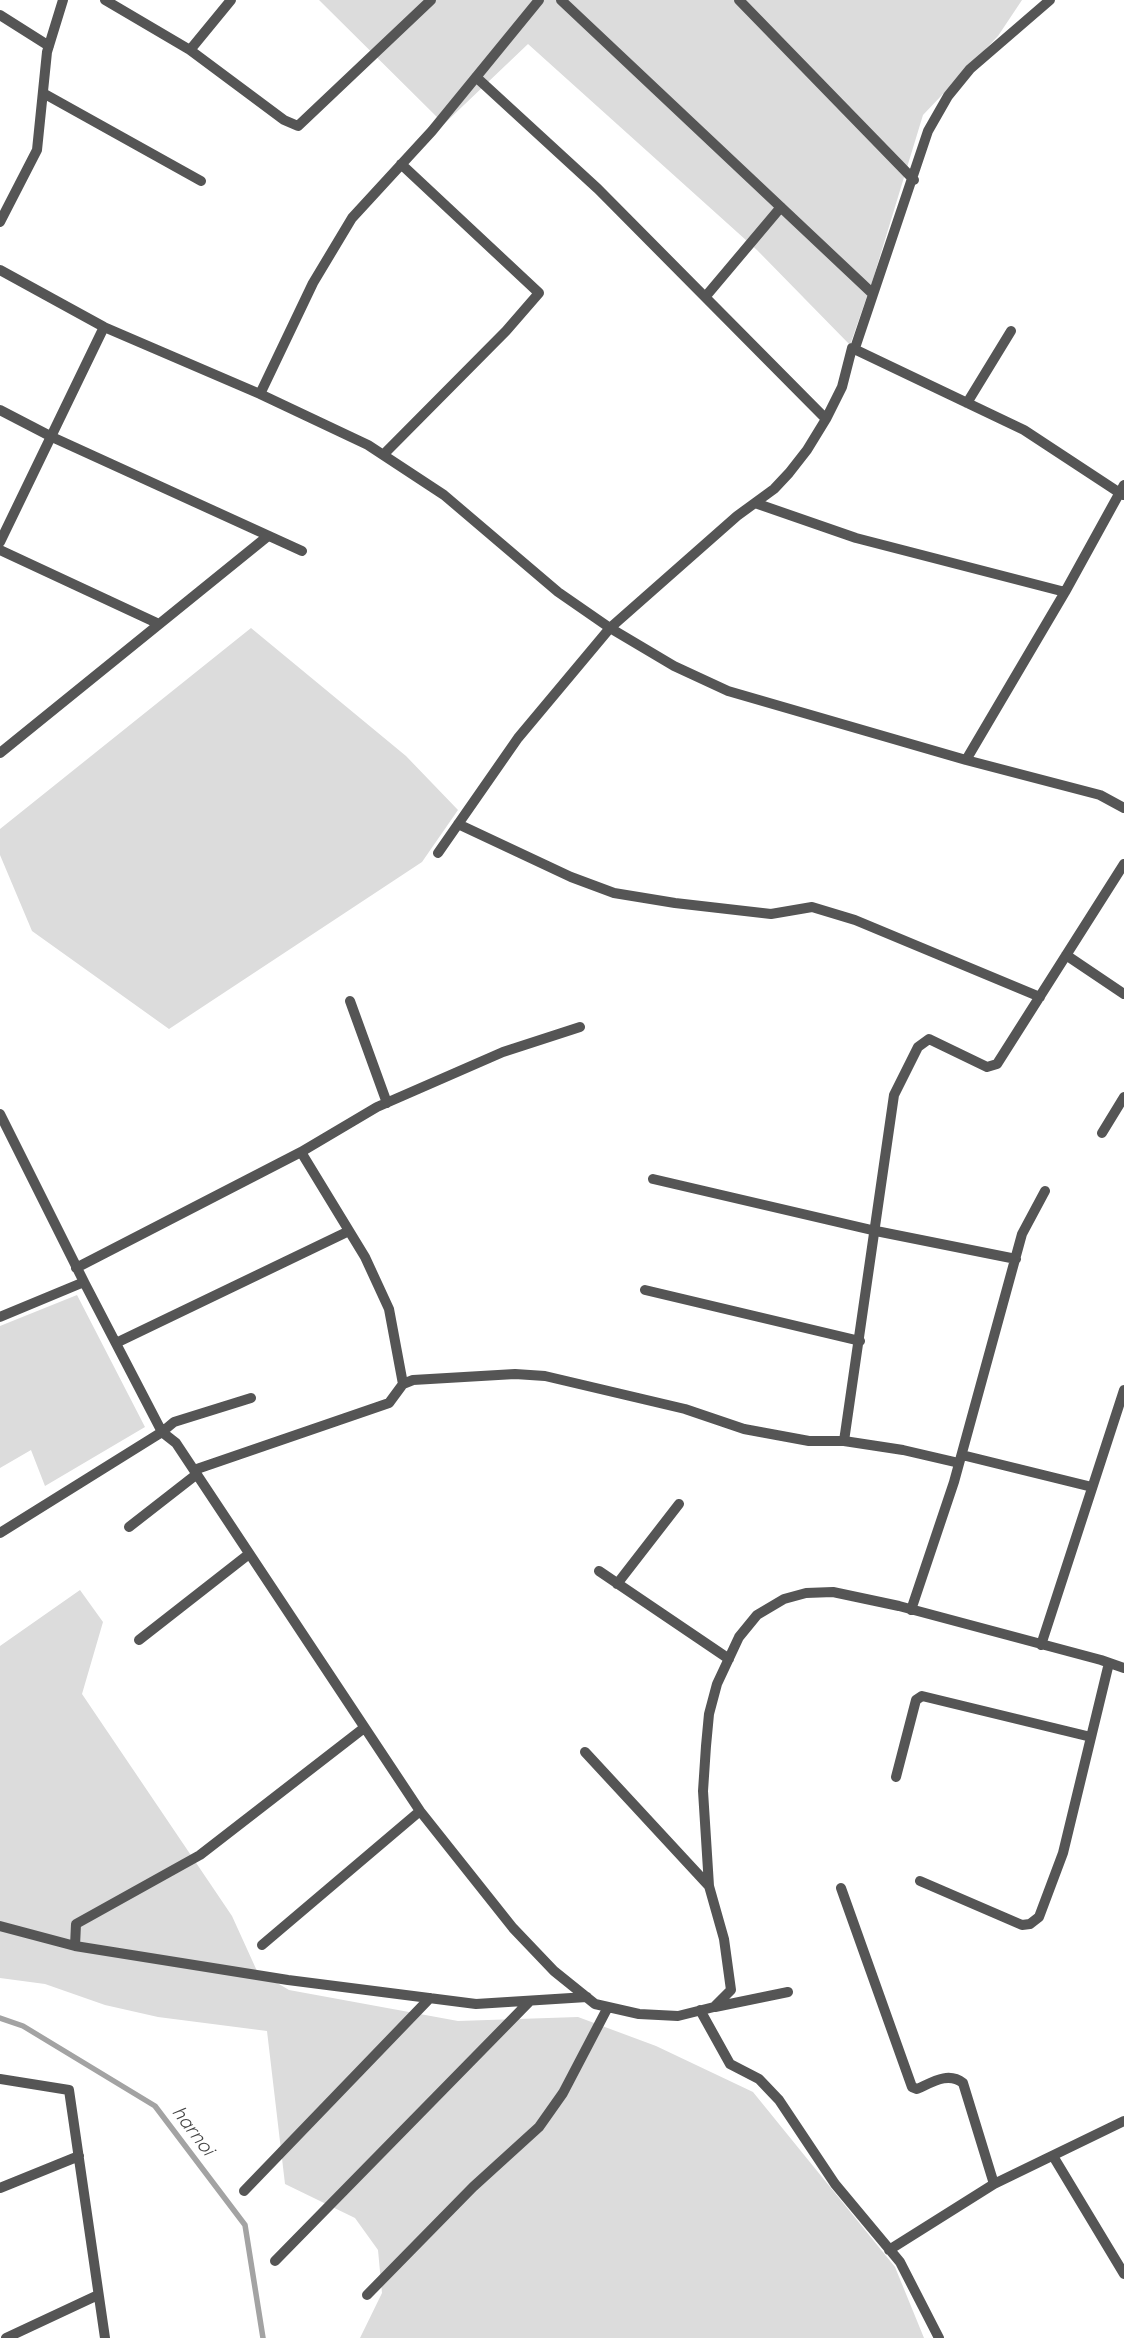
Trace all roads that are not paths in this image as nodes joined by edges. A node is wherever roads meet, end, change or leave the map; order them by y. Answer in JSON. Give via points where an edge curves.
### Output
{"nodes":[{"id":1,"x":63,"y":0,"type":"edge"},
{"id":2,"x":105,"y":0,"type":"edge"},
{"id":3,"x":231,"y":0,"type":"edge"},
{"id":4,"x":431,"y":0,"type":"edge"},
{"id":5,"x":540,"y":0,"type":"edge"},
{"id":6,"x":561,"y":0,"type":"edge"},
{"id":7,"x":739,"y":0,"type":"edge"},
{"id":8,"x":1050,"y":0,"type":"edge"},
{"id":9,"x":0,"y":15,"type":"edge"},
{"id":10,"x":49,"y":46,"type":"junction"},
{"id":11,"x":190,"y":50,"type":"junction"},
{"id":12,"x":476,"y":77,"type":"junction"},
{"id":13,"x":43,"y":92,"type":"junction"},
{"id":14,"x":401,"y":164,"type":"junction"},
{"id":15,"x":914,"y":180,"type":"junction"},
{"id":16,"x":201,"y":181,"type":"dead end"},
{"id":17,"x":781,"y":207,"type":"junction"},
{"id":18,"x":0,"y":222,"type":"edge"},
{"id":19,"x":0,"y":270,"type":"edge"},
{"id":20,"x":873,"y":294,"type":"junction"},
{"id":21,"x":706,"y":296,"type":"junction"},
{"id":22,"x":104,"y":327,"type":"junction"},
{"id":23,"x":1012,"y":331,"type":"dead end"},
{"id":24,"x":852,"y":348,"type":"junction"},
{"id":25,"x":260,"y":394,"type":"junction"},
{"id":26,"x":967,"y":403,"type":"junction"},
{"id":27,"x":0,"y":410,"type":"edge"},
{"id":28,"x":826,"y":419,"type":"junction"},
{"id":29,"x":52,"y":437,"type":"junction"},
{"id":30,"x":383,"y":455,"type":"junction"},
{"id":31,"x":1122,"y":491,"type":"edge"},
{"id":32,"x":755,"y":503,"type":"junction"},
{"id":33,"x":268,"y":536,"type":"junction"},
{"id":34,"x":0,"y":542,"type":"edge"},
{"id":35,"x":0,"y":550,"type":"edge"},
{"id":36,"x":302,"y":551,"type":"dead end"},
{"id":37,"x":1064,"y":592,"type":"junction"},
{"id":38,"x":159,"y":624,"type":"junction"},
{"id":39,"x":610,"y":628,"type":"junction"},
{"id":40,"x":0,"y":753,"type":"edge"},
{"id":41,"x":966,"y":760,"type":"junction"},
{"id":42,"x":1124,"y":808,"type":"edge"},
{"id":43,"x":458,"y":824,"type":"junction"},
{"id":44,"x":438,"y":853,"type":"dead end"},
{"id":45,"x":1124,"y":864,"type":"edge"},
{"id":46,"x":1066,"y":956,"type":"junction"},
{"id":47,"x":1124,"y":994,"type":"edge"},
{"id":48,"x":1040,"y":997,"type":"junction"},
{"id":49,"x":350,"y":1001,"type":"dead end"},
{"id":50,"x":580,"y":1027,"type":"dead end"},
{"id":51,"x":1124,"y":1097,"type":"edge"},
{"id":52,"x":387,"y":1103,"type":"junction"},
{"id":53,"x":0,"y":1114,"type":"edge"},
{"id":54,"x":1102,"y":1133,"type":"dead end"},
{"id":55,"x":301,"y":1152,"type":"junction"},
{"id":56,"x":653,"y":1180,"type":"dead end"},
{"id":57,"x":1045,"y":1191,"type":"dead end"},
{"id":58,"x":349,"y":1231,"type":"junction"},
{"id":59,"x":876,"y":1231,"type":"junction"},
{"id":60,"x":1016,"y":1259,"type":"junction"},
{"id":61,"x":76,"y":1268,"type":"junction"},
{"id":62,"x":84,"y":1282,"type":"junction"},
{"id":63,"x":645,"y":1290,"type":"dead end"},
{"id":64,"x":0,"y":1318,"type":"edge"},
{"id":65,"x":860,"y":1341,"type":"junction"},
{"id":66,"x":116,"y":1343,"type":"junction"},
{"id":67,"x":403,"y":1384,"type":"junction"},
{"id":68,"x":1124,"y":1390,"type":"edge"},
{"id":69,"x":251,"y":1398,"type":"dead end"},
{"id":70,"x":162,"y":1432,"type":"junction"},
{"id":71,"x":844,"y":1441,"type":"junction"},
{"id":72,"x":961,"y":1459,"type":"junction"},
{"id":73,"x":195,"y":1472,"type":"junction"},
{"id":74,"x":1092,"y":1487,"type":"junction"},
{"id":75,"x":679,"y":1504,"type":"dead end"},
{"id":76,"x":129,"y":1527,"type":"dead end"},
{"id":77,"x":0,"y":1533,"type":"edge"},
{"id":78,"x":249,"y":1554,"type":"junction"},
{"id":79,"x":599,"y":1572,"type":"dead end"},
{"id":80,"x":617,"y":1584,"type":"junction"},
{"id":81,"x":911,"y":1610,"type":"junction"},
{"id":82,"x":139,"y":1640,"type":"dead end"},
{"id":83,"x":1041,"y":1645,"type":"junction"},
{"id":84,"x":729,"y":1659,"type":"junction"},
{"id":85,"x":1109,"y":1663,"type":"junction"},
{"id":86,"x":1124,"y":1668,"type":"edge"},
{"id":87,"x":364,"y":1728,"type":"junction"},
{"id":88,"x":1091,"y":1737,"type":"junction"},
{"id":89,"x":585,"y":1752,"type":"dead end"},
{"id":90,"x":896,"y":1777,"type":"dead end"},
{"id":91,"x":420,"y":1811,"type":"junction"},
{"id":92,"x":920,"y":1881,"type":"dead end"},
{"id":93,"x":709,"y":1886,"type":"junction"},
{"id":94,"x":841,"y":1888,"type":"dead end"},
{"id":95,"x":0,"y":1926,"type":"edge"},
{"id":96,"x":75,"y":1946,"type":"junction"},
{"id":97,"x":262,"y":1946,"type":"dead end"},
{"id":98,"x":788,"y":1992,"type":"dead end"},
{"id":99,"x":586,"y":1997,"type":"junction"},
{"id":100,"x":430,"y":1998,"type":"junction"},
{"id":101,"x":530,"y":2000,"type":"junction"},
{"id":102,"x":608,"y":2006,"type":"junction"},
{"id":103,"x":714,"y":2007,"type":"junction"},
{"id":104,"x":700,"y":2010,"type":"junction"},
{"id":105,"x":0,"y":2079,"type":"edge"},
{"id":106,"x":1124,"y":2120,"type":"edge"},
{"id":107,"x":79,"y":2156,"type":"junction"},
{"id":108,"x":1053,"y":2156,"type":"junction"},
{"id":109,"x":994,"y":2184,"type":"junction"},
{"id":110,"x":0,"y":2188,"type":"edge"},
{"id":111,"x":244,"y":2191,"type":"dead end"},
{"id":112,"x":889,"y":2250,"type":"junction"},
{"id":113,"x":275,"y":2261,"type":"dead end"},
{"id":114,"x":1124,"y":2274,"type":"edge"},
{"id":115,"x":98,"y":2295,"type":"junction"},
{"id":116,"x":367,"y":2295,"type":"dead end"},
{"id":117,"x":6,"y":2338,"type":"edge"},
{"id":118,"x":104,"y":2338,"type":"edge"},
{"id":119,"x":939,"y":2338,"type":"edge"}],
"edges":[{"from":1,"to":10,"type":"street"},
{"from":2,"to":11,"type":"street"},
{"from":3,"to":11,"type":"street"},
{"from":4,"to":11,"type":"street","via":[[298,126],[284,120]]},
{"from":5,"to":12,"type":"street"},
{"from":6,"to":17,"type":"street"},
{"from":7,"to":15,"type":"street"},
{"from":8,"to":15,"type":"street","via":[[970,69],[948,96],[928,131]]},
{"from":9,"to":10,"type":"street"},
{"from":10,"to":13,"type":"street"},
{"from":12,"to":14,"type":"street"},
{"from":12,"to":21,"type":"street","via":[[598,189]]},
{"from":13,"to":16,"type":"street"},
{"from":13,"to":18,"type":"street","via":[[37,150]]},
{"from":14,"to":25,"type":"street","via":[[352,218],[313,283]]},
{"from":14,"to":30,"type":"street","via":[[539,293],[506,331]]},
{"from":15,"to":20,"type":"street"},
{"from":17,"to":20,"type":"street"},
{"from":17,"to":21,"type":"street"},
{"from":19,"to":22,"type":"street"},
{"from":20,"to":24,"type":"street","via":[[855,348]]},
{"from":21,"to":28,"type":"street"},
{"from":22,"to":25,"type":"street"},
{"from":22,"to":29,"type":"street"},
{"from":23,"to":26,"type":"street"},
{"from":24,"to":26,"type":"street"},
{"from":24,"to":28,"type":"street","via":[[842,387]]},
{"from":25,"to":30,"type":"street"},
{"from":26,"to":31,"type":"street","via":[[1024,430]]},
{"from":27,"to":29,"type":"street"},
{"from":28,"to":32,"type":"street","via":[[789,473]]},
{"from":29,"to":33,"type":"street"},
{"from":29,"to":34,"type":"street"},
{"from":30,"to":39,"type":"street","via":[[444,495],[558,592]]},
{"from":31,"to":37,"type":"street"},
{"from":32,"to":37,"type":"street","via":[[856,538]]},
{"from":32,"to":39,"type":"street"},
{"from":33,"to":36,"type":"street"},
{"from":33,"to":38,"type":"street"},
{"from":35,"to":38,"type":"street"},
{"from":37,"to":41,"type":"street"},
{"from":38,"to":40,"type":"street"},
{"from":39,"to":41,"type":"street","via":[[674,666],[728,690]]},
{"from":39,"to":43,"type":"street","via":[[518,738]]},
{"from":41,"to":42,"type":"street","via":[[1100,795]]},
{"from":43,"to":44,"type":"street"},
{"from":43,"to":48,"type":"street","via":[[571,877],[614,893],[771,914],[812,907],[855,920]]},
{"from":45,"to":46,"type":"street"},
{"from":46,"to":47,"type":"street"},
{"from":46,"to":48,"type":"street"},
{"from":48,"to":59,"type":"street","via":[[998,1064],[987,1067],[928,1039],[918,1047],[894,1095]]},
{"from":49,"to":52,"type":"street"},
{"from":50,"to":52,"type":"street","via":[[503,1052]]},
{"from":51,"to":54,"type":"street"},
{"from":52,"to":55,"type":"street"},
{"from":53,"to":61,"type":"street"},
{"from":55,"to":58,"type":"street"},
{"from":55,"to":61,"type":"street"},
{"from":56,"to":59,"type":"street"},
{"from":57,"to":60,"type":"street","via":[[1022,1234]]},
{"from":58,"to":66,"type":"street"},
{"from":58,"to":67,"type":"street","via":[[389,1308]]},
{"from":59,"to":60,"type":"street"},
{"from":59,"to":65,"type":"street"},
{"from":60,"to":72,"type":"street"},
{"from":61,"to":62,"type":"street"},
{"from":62,"to":64,"type":"street"},
{"from":62,"to":66,"type":"street"},
{"from":63,"to":65,"type":"street"},
{"from":65,"to":71,"type":"street"},
{"from":66,"to":70,"type":"street"},
{"from":67,"to":71,"type":"street","via":[[413,1380],[515,1374],[545,1376],[685,1408],[744,1429],[809,1441]]},
{"from":67,"to":73,"type":"street","via":[[389,1403]]},
{"from":68,"to":74,"type":"street"},
{"from":69,"to":70,"type":"street","via":[[174,1422]]},
{"from":70,"to":73,"type":"street","via":[[176,1443]]},
{"from":70,"to":77,"type":"street"},
{"from":71,"to":72,"type":"street"},
{"from":72,"to":74,"type":"street"},
{"from":72,"to":81,"type":"street"},
{"from":73,"to":76,"type":"street"},
{"from":73,"to":78,"type":"street"},
{"from":74,"to":83,"type":"street"},
{"from":75,"to":80,"type":"street"},
{"from":78,"to":82,"type":"street"},
{"from":78,"to":87,"type":"street"},
{"from":79,"to":80,"type":"street"},
{"from":80,"to":84,"type":"street"},
{"from":81,"to":83,"type":"street"},
{"from":81,"to":84,"type":"street","via":[[833,1592],[784,1599],[757,1615],[739,1637]]},
{"from":83,"to":85,"type":"street"},
{"from":84,"to":93,"type":"street","via":[[709,1714],[706,1746],[703,1791]]},
{"from":85,"to":86,"type":"street"},
{"from":85,"to":88,"type":"street"},
{"from":87,"to":91,"type":"street"},
{"from":87,"to":96,"type":"street","via":[[200,1855],[76,1924]]},
{"from":88,"to":90,"type":"street","via":[[922,1696],[916,1700]]},
{"from":88,"to":92,"type":"street","via":[[1063,1852],[1039,1917],[1030,1924],[1022,1925]]},
{"from":89,"to":93,"type":"street"},
{"from":91,"to":97,"type":"street"},
{"from":91,"to":99,"type":"street","via":[[513,1928],[554,1971]]},
{"from":93,"to":103,"type":"street","via":[[724,1939],[731,1990]]},
{"from":94,"to":109,"type":"street","via":[[912,2087],[917,2090],[944,2078],[957,2078],[962,2084]]},
{"from":95,"to":96,"type":"street"},
{"from":96,"to":100,"type":"street","via":[[288,1980]]},
{"from":98,"to":103,"type":"street"},
{"from":99,"to":101,"type":"street"},
{"from":99,"to":102,"type":"street","via":[[595,2004]]},
{"from":100,"to":101,"type":"street","via":[[476,2004]]},
{"from":100,"to":111,"type":"street"},
{"from":101,"to":113,"type":"street"},
{"from":102,"to":104,"type":"street","via":[[639,2014],[678,2016]]},
{"from":102,"to":116,"type":"street","via":[[563,2093],[539,2127]]},
{"from":103,"to":104,"type":"street"},
{"from":104,"to":112,"type":"street","via":[[730,2064],[760,2079],[779,2100],[835,2184]]},
{"from":105,"to":107,"type":"street","via":[[69,2090]]},
{"from":106,"to":108,"type":"street"},
{"from":107,"to":110,"type":"street"},
{"from":107,"to":115,"type":"street"},
{"from":108,"to":109,"type":"street"},
{"from":108,"to":114,"type":"street"},
{"from":109,"to":112,"type":"street"},
{"from":112,"to":119,"type":"street","via":[[900,2262]]},
{"from":115,"to":117,"type":"street"},
{"from":115,"to":118,"type":"street"}]}
